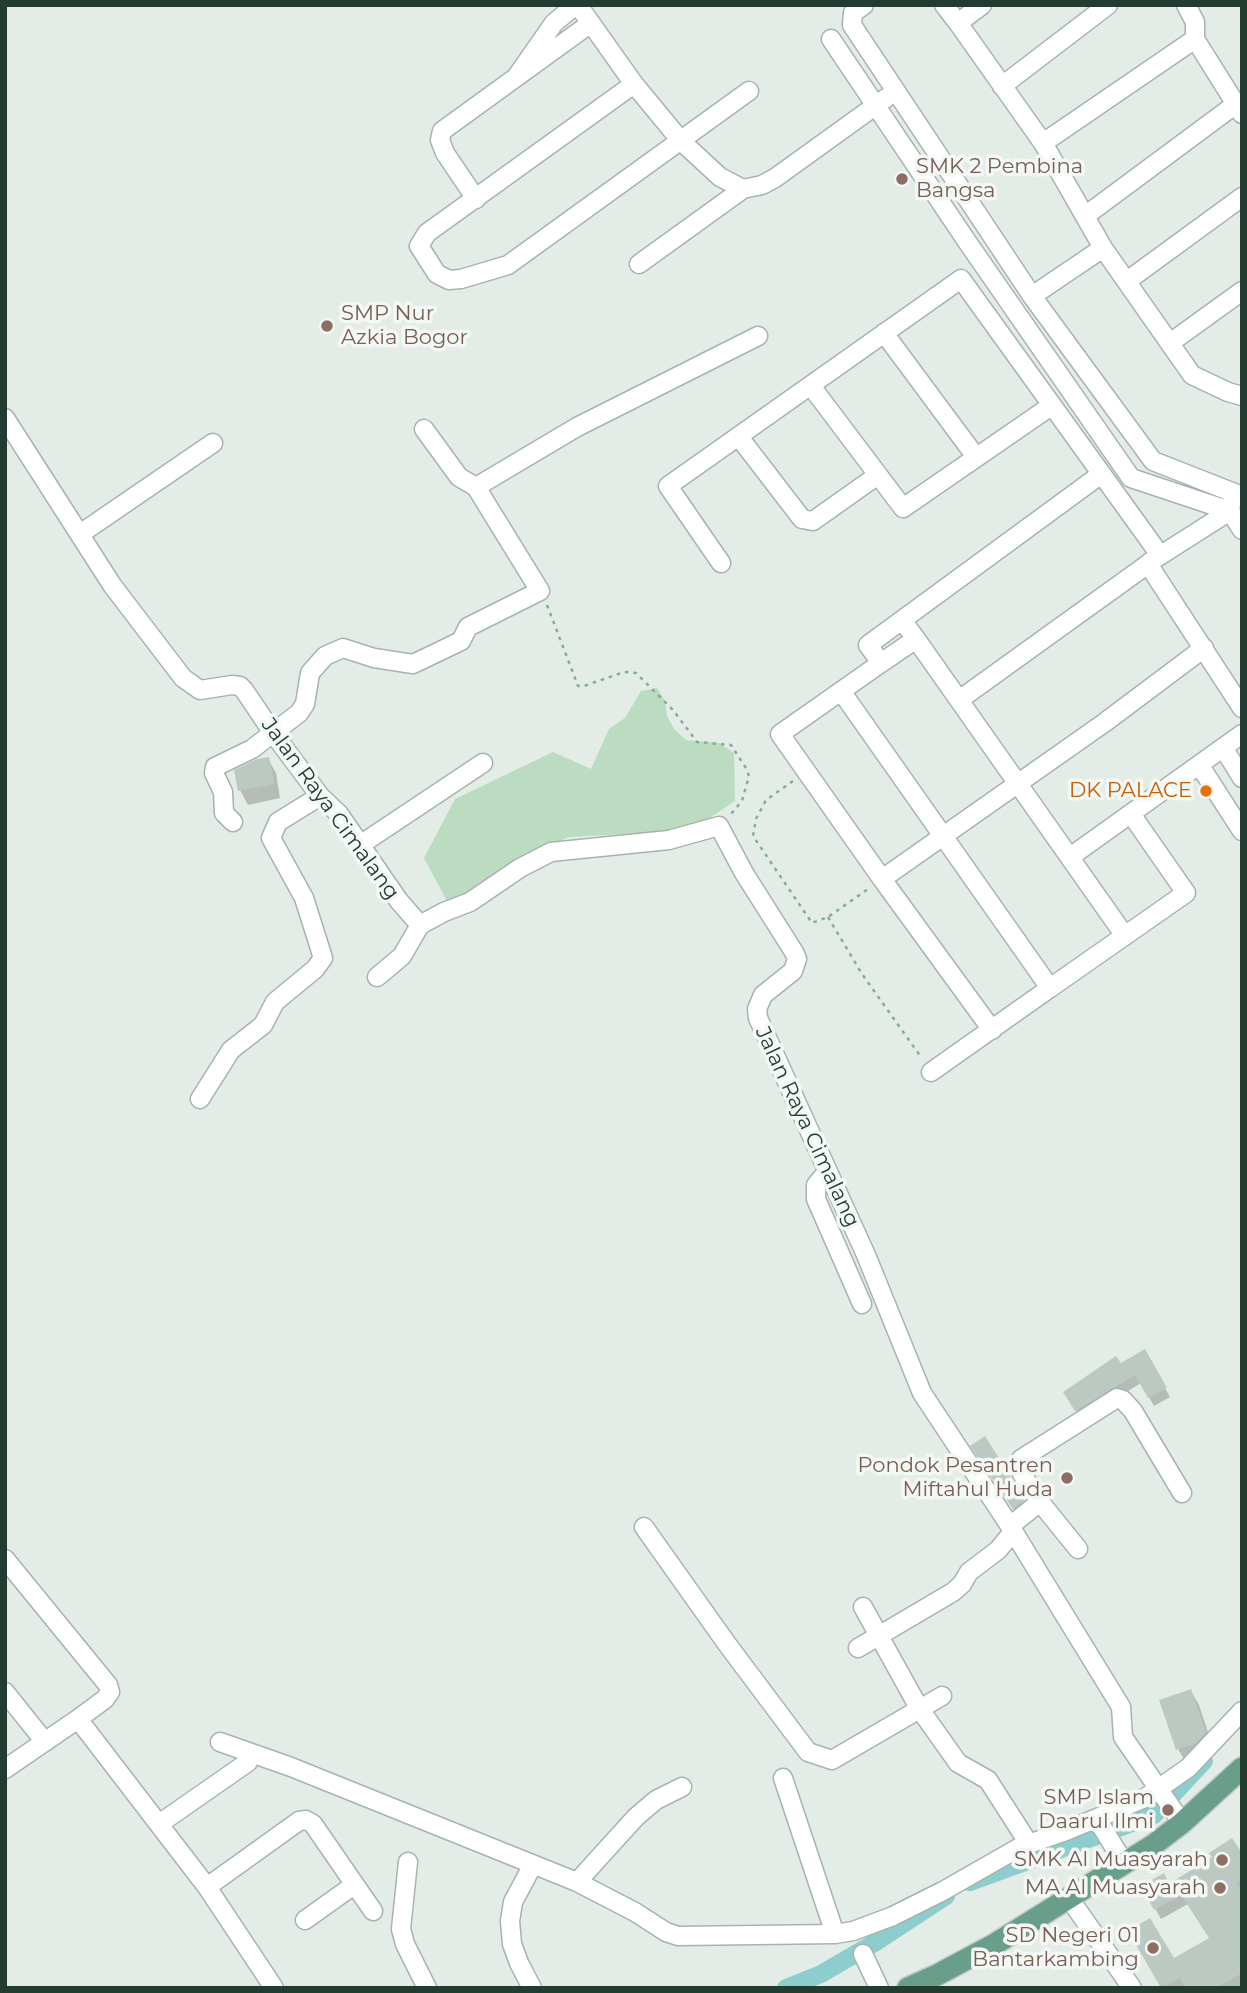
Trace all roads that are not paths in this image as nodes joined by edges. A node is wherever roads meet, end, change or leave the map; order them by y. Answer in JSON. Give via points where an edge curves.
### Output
{"nodes":[{"id":1,"x":864,"y":5,"type":"edge"},
{"id":2,"x":944,"y":5,"type":"edge"},
{"id":3,"x":982,"y":5,"type":"edge"},
{"id":4,"x":1108,"y":5,"type":"edge"},
{"id":5,"x":1185,"y":5,"type":"edge"},
{"id":6,"x":958,"y":23,"type":"junction"},
{"id":7,"x":831,"y":39,"type":"dead end"},
{"id":8,"x":1195,"y":39,"type":"junction"},
{"id":9,"x":634,"y":84,"type":"junction"},
{"id":10,"x":1002,"y":86,"type":"junction"},
{"id":11,"x":896,"y":89,"type":"junction"},
{"id":12,"x":749,"y":91,"type":"dead end"},
{"id":13,"x":877,"y":105,"type":"junction"},
{"id":14,"x":1239,"y":109,"type":"edge"},
{"id":15,"x":681,"y":141,"type":"junction"},
{"id":16,"x":1043,"y":143,"type":"junction"},
{"id":17,"x":743,"y":188,"type":"junction"},
{"id":18,"x":1242,"y":197,"type":"edge"},
{"id":19,"x":476,"y":199,"type":"junction"},
{"id":20,"x":1085,"y":216,"type":"junction"},
{"id":21,"x":987,"y":229,"type":"junction"},
{"id":22,"x":968,"y":243,"type":"junction"},
{"id":23,"x":1103,"y":248,"type":"junction"},
{"id":24,"x":639,"y":264,"type":"dead end"},
{"id":25,"x":1127,"y":281,"type":"junction"},
{"id":26,"x":1242,"y":291,"type":"edge"},
{"id":27,"x":1032,"y":296,"type":"junction"},
{"id":28,"x":884,"y":333,"type":"junction"},
{"id":29,"x":758,"y":336,"type":"dead end"},
{"id":30,"x":1170,"y":343,"type":"junction"},
{"id":31,"x":811,"y":386,"type":"junction"},
{"id":32,"x":1237,"y":390,"type":"edge"},
{"id":33,"x":1051,"y":406,"type":"junction"},
{"id":34,"x":5,"y":418,"type":"edge"},
{"id":35,"x":424,"y":429,"type":"dead end"},
{"id":36,"x":739,"y":437,"type":"junction"},
{"id":37,"x":213,"y":443,"type":"dead end"},
{"id":38,"x":975,"y":457,"type":"junction"},
{"id":39,"x":878,"y":475,"type":"junction"},
{"id":40,"x":1100,"y":475,"type":"junction"},
{"id":41,"x":476,"y":487,"type":"junction"},
{"id":42,"x":1237,"y":494,"type":"edge"},
{"id":43,"x":1230,"y":512,"type":"junction"},
{"id":44,"x":1242,"y":530,"type":"edge"},
{"id":45,"x":80,"y":534,"type":"junction"},
{"id":46,"x":1154,"y":560,"type":"junction"},
{"id":47,"x":721,"y":563,"type":"dead end"},
{"id":48,"x":902,"y":620,"type":"junction"},
{"id":49,"x":916,"y":639,"type":"junction"},
{"id":50,"x":1204,"y":648,"type":"junction"},
{"id":51,"x":881,"y":663,"type":"junction"},
{"id":52,"x":841,"y":691,"type":"junction"},
{"id":53,"x":959,"y":701,"type":"junction"},
{"id":54,"x":1242,"y":708,"type":"edge"},
{"id":55,"x":273,"y":733,"type":"junction"},
{"id":56,"x":1242,"y":734,"type":"edge"},
{"id":57,"x":1224,"y":749,"type":"junction"},
{"id":58,"x":483,"y":762,"type":"dead end"},
{"id":59,"x":1200,"y":766,"type":"junction"},
{"id":60,"x":1242,"y":778,"type":"edge"},
{"id":61,"x":1018,"y":783,"type":"junction"},
{"id":62,"x":320,"y":796,"type":"junction"},
{"id":63,"x":1131,"y":814,"type":"junction"},
{"id":64,"x":233,"y":822,"type":"dead end"},
{"id":65,"x":1242,"y":831,"type":"edge"},
{"id":66,"x":943,"y":836,"type":"junction"},
{"id":67,"x":360,"y":845,"type":"junction"},
{"id":68,"x":1070,"y":857,"type":"junction"},
{"id":69,"x":882,"y":879,"type":"junction"},
{"id":70,"x":420,"y":926,"type":"junction"},
{"id":71,"x":1125,"y":936,"type":"junction"},
{"id":72,"x":377,"y":976,"type":"dead end"},
{"id":73,"x":1050,"y":988,"type":"junction"},
{"id":74,"x":992,"y":1030,"type":"junction"},
{"id":75,"x":931,"y":1072,"type":"road end"},
{"id":76,"x":200,"y":1098,"type":"dead end"},
{"id":77,"x":827,"y":1172,"type":"junction"},
{"id":78,"x":862,"y":1304,"type":"dead end"},
{"id":79,"x":1182,"y":1493,"type":"dead end"},
{"id":80,"x":1040,"y":1502,"type":"junction"},
{"id":81,"x":644,"y":1527,"type":"dead end"},
{"id":82,"x":1011,"y":1529,"type":"junction"},
{"id":83,"x":1078,"y":1549,"type":"dead end"},
{"id":84,"x":5,"y":1559,"type":"edge"},
{"id":85,"x":863,"y":1607,"type":"dead end"},
{"id":86,"x":880,"y":1636,"type":"junction"},
{"id":87,"x":858,"y":1648,"type":"dead end"},
{"id":88,"x":5,"y":1692,"type":"edge"},
{"id":89,"x":942,"y":1696,"type":"dead end"},
{"id":90,"x":919,"y":1708,"type":"junction"},
{"id":91,"x":1242,"y":1711,"type":"edge"},
{"id":92,"x":78,"y":1719,"type":"junction"},
{"id":93,"x":46,"y":1742,"type":"junction"},
{"id":94,"x":220,"y":1742,"type":"dead end"},
{"id":95,"x":248,"y":1762,"type":"dead end"},
{"id":96,"x":1242,"y":1768,"type":"edge"},
{"id":97,"x":5,"y":1769,"type":"edge"},
{"id":98,"x":783,"y":1778,"type":"dead end"},
{"id":99,"x":682,"y":1787,"type":"dead end"},
{"id":100,"x":1161,"y":1791,"type":"junction"},
{"id":101,"x":1179,"y":1817,"type":"junction"},
{"id":102,"x":159,"y":1824,"type":"junction"},
{"id":103,"x":1101,"y":1825,"type":"junction"},
{"id":104,"x":1029,"y":1844,"type":"junction"},
{"id":105,"x":1120,"y":1856,"type":"junction"},
{"id":106,"x":408,"y":1862,"type":"dead end"},
{"id":107,"x":528,"y":1872,"type":"dead end"},
{"id":108,"x":577,"y":1882,"type":"junction"},
{"id":109,"x":354,"y":1885,"type":"junction"},
{"id":110,"x":207,"y":1886,"type":"junction"},
{"id":111,"x":1069,"y":1898,"type":"junction"},
{"id":112,"x":373,"y":1911,"type":"dead end"},
{"id":113,"x":305,"y":1920,"type":"dead end"},
{"id":114,"x":852,"y":1939,"type":"junction"},
{"id":115,"x":274,"y":1988,"type":"edge"},
{"id":116,"x":427,"y":1988,"type":"edge"},
{"id":117,"x":532,"y":1988,"type":"edge"},
{"id":118,"x":879,"y":1988,"type":"edge"},
{"id":119,"x":908,"y":1988,"type":"edge"},
{"id":120,"x":1132,"y":1988,"type":"edge"}],
"edges":[{"from":1,"to":11,"type":"street","via":[[853,13],[852,26]]},
{"from":2,"to":6,"type":"street"},
{"from":3,"to":6,"type":"street"},
{"from":4,"to":10,"type":"street"},
{"from":5,"to":8,"type":"street","via":[[1195,22]]},
{"from":6,"to":10,"type":"street"},
{"from":7,"to":13,"type":"street"},
{"from":8,"to":14,"type":"street"},
{"from":8,"to":16,"type":"street"},
{"from":9,"to":15,"type":"street"},
{"from":9,"to":19,"type":"street"},
{"from":9,"to":19,"type":"street","via":[[591,23],[517,76],[440,135],[445,153]]},
{"from":10,"to":16,"type":"street"},
{"from":11,"to":13,"type":"street"},
{"from":11,"to":21,"type":"street"},
{"from":12,"to":15,"type":"street"},
{"from":13,"to":17,"type":"street","via":[[775,178]]},
{"from":13,"to":22,"type":"street"},
{"from":14,"to":20,"type":"street"},
{"from":15,"to":17,"type":"street","via":[[719,177]]},
{"from":15,"to":19,"type":"street","via":[[508,265],[461,279],[443,279],[419,246],[427,233]]},
{"from":16,"to":20,"type":"street"},
{"from":17,"to":24,"type":"street"},
{"from":18,"to":25,"type":"street"},
{"from":20,"to":23,"type":"street"},
{"from":21,"to":22,"type":"street"},
{"from":21,"to":27,"type":"street"},
{"from":22,"to":43,"type":"street","via":[[1131,478]]},
{"from":23,"to":25,"type":"street"},
{"from":23,"to":27,"type":"street"},
{"from":25,"to":30,"type":"street"},
{"from":26,"to":30,"type":"street"},
{"from":27,"to":42,"type":"street","via":[[1153,461]]},
{"from":28,"to":31,"type":"street"},
{"from":28,"to":33,"type":"street","via":[[961,279]]},
{"from":28,"to":38,"type":"street"},
{"from":29,"to":41,"type":"street","via":[[578,427]]},
{"from":30,"to":32,"type":"street","via":[[1192,375]]},
{"from":31,"to":36,"type":"street"},
{"from":31,"to":39,"type":"street"},
{"from":33,"to":38,"type":"street"},
{"from":33,"to":40,"type":"street"},
{"from":34,"to":45,"type":"street","name":"Jalan Raya Cimalang"},
{"from":35,"to":41,"type":"street","via":[[458,477]]},
{"from":36,"to":39,"type":"street","via":[[802,519],[813,521]]},
{"from":36,"to":47,"type":"street","via":[[668,486]]},
{"from":37,"to":45,"type":"street"},
{"from":38,"to":39,"type":"street","via":[[903,508]]},
{"from":40,"to":46,"type":"street"},
{"from":40,"to":48,"type":"street"},
{"from":41,"to":55,"type":"street","via":[[540,591],[468,627],[460,641],[413,664],[338,649],[310,673],[303,709]]},
{"from":42,"to":43,"type":"street"},
{"from":43,"to":44,"type":"street"},
{"from":43,"to":46,"type":"street"},
{"from":45,"to":55,"type":"street","name":"Jalan Raya Cimalang","via":[[112,585],[183,678],[200,690],[240,686]]},
{"from":46,"to":50,"type":"street"},
{"from":46,"to":53,"type":"street"},
{"from":48,"to":49,"type":"street"},
{"from":48,"to":51,"type":"street","via":[[868,645]]},
{"from":49,"to":51,"type":"street"},
{"from":49,"to":53,"type":"street"},
{"from":50,"to":54,"type":"street"},
{"from":50,"to":61,"type":"street"},
{"from":51,"to":52,"type":"street"},
{"from":52,"to":66,"type":"street"},
{"from":52,"to":69,"type":"street","via":[[780,734]]},
{"from":53,"to":61,"type":"street"},
{"from":55,"to":62,"type":"street","name":"Jalan Raya Cimalang"},
{"from":55,"to":64,"type":"street","via":[[215,767],[224,813]]},
{"from":56,"to":57,"type":"street"},
{"from":57,"to":59,"type":"street"},
{"from":57,"to":60,"type":"street"},
{"from":58,"to":67,"type":"street"},
{"from":59,"to":63,"type":"street"},
{"from":59,"to":65,"type":"street"},
{"from":61,"to":66,"type":"street"},
{"from":61,"to":68,"type":"street"},
{"from":62,"to":67,"type":"street","name":"Jalan Raya Cimalang"},
{"from":62,"to":76,"type":"street","via":[[278,822],[271,838],[304,898],[323,958],[275,1002],[263,1025],[232,1049]]},
{"from":63,"to":68,"type":"street"},
{"from":63,"to":71,"type":"street","via":[[1186,892]]},
{"from":66,"to":69,"type":"street"},
{"from":66,"to":73,"type":"street"},
{"from":67,"to":70,"type":"street","name":"Jalan Raya Cimalang"},
{"from":68,"to":71,"type":"street"},
{"from":69,"to":74,"type":"street"},
{"from":70,"to":72,"type":"street","via":[[401,956]]},
{"from":70,"to":77,"type":"street","name":"Jalan Raya Cimalang","via":[[470,902],[551,852],[669,840],[719,826],[797,959],[793,971],[762,995],[758,1018]]},
{"from":71,"to":73,"type":"street"},
{"from":73,"to":74,"type":"street"},
{"from":74,"to":75,"type":"street"},
{"from":77,"to":78,"type":"street","via":[[816,1185],[816,1199]]},
{"from":77,"to":82,"type":"street","name":"Jalan Raya Cimalang","via":[[922,1393]]},
{"from":79,"to":80,"type":"street","via":[[1133,1411],[1117,1398],[1021,1459],[1020,1468]]},
{"from":80,"to":82,"type":"street"},
{"from":80,"to":83,"type":"street"},
{"from":81,"to":90,"type":"street","via":[[808,1752],[832,1760]]},
{"from":82,"to":86,"type":"street","via":[[998,1550],[969,1572],[953,1592]]},
{"from":82,"to":100,"type":"street","name":"Jalan Raya Cimalang","via":[[1121,1707],[1123,1737]]},
{"from":84,"to":92,"type":"street","via":[[108,1685],[108,1696]]},
{"from":85,"to":86,"type":"street"},
{"from":86,"to":87,"type":"street"},
{"from":86,"to":90,"type":"street"},
{"from":88,"to":93,"type":"street"},
{"from":89,"to":90,"type":"street"},
{"from":90,"to":104,"type":"street","via":[[958,1763],[988,1780]]},
{"from":91,"to":100,"type":"street"},
{"from":92,"to":93,"type":"street"},
{"from":92,"to":102,"type":"street"},
{"from":93,"to":97,"type":"street"},
{"from":94,"to":108,"type":"street"},
{"from":95,"to":102,"type":"street"},
{"from":96,"to":101,"type":"main road"},
{"from":98,"to":114,"type":"street"},
{"from":99,"to":108,"type":"street","via":[[636,1816]]},
{"from":100,"to":101,"type":"street","name":"Jalan Raya Cimalang"},
{"from":100,"to":103,"type":"street"},
{"from":101,"to":105,"type":"main road"},
{"from":102,"to":110,"type":"street"},
{"from":103,"to":104,"type":"street"},
{"from":103,"to":105,"type":"street"},
{"from":104,"to":114,"type":"street"},
{"from":105,"to":111,"type":"main road"},
{"from":106,"to":116,"type":"street","via":[[401,1929]]},
{"from":107,"to":117,"type":"street","via":[[513,1902],[510,1921],[512,1944]]},
{"from":108,"to":114,"type":"street","via":[[678,1936]]},
{"from":109,"to":110,"type":"street","via":[[313,1825],[303,1820]]},
{"from":109,"to":112,"type":"street"},
{"from":109,"to":113,"type":"street"},
{"from":110,"to":115,"type":"street"},
{"from":111,"to":119,"type":"main road","via":[[995,1944]]},
{"from":111,"to":120,"type":"street"},
{"from":114,"to":118,"type":"street"}]}
